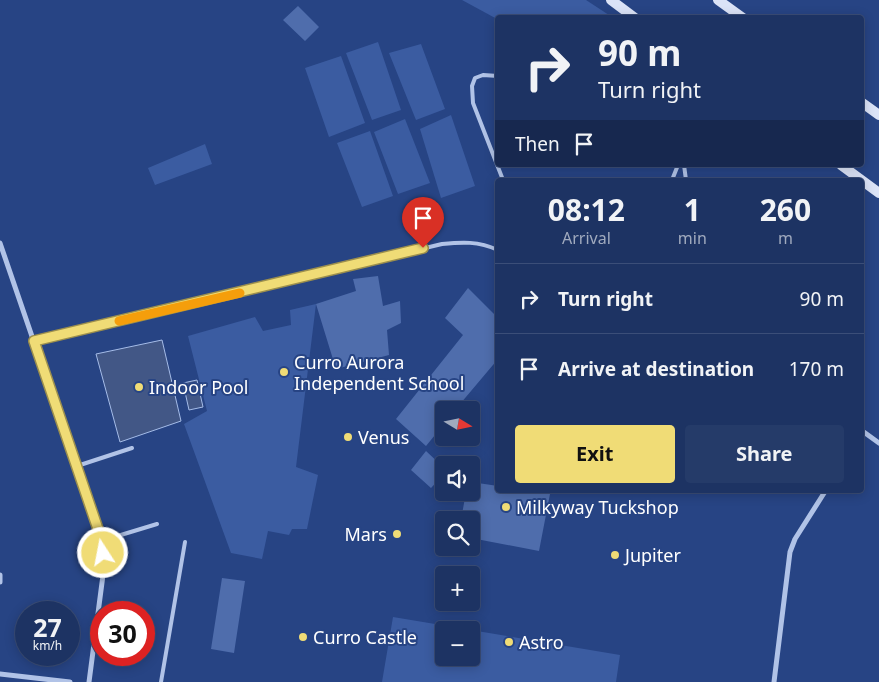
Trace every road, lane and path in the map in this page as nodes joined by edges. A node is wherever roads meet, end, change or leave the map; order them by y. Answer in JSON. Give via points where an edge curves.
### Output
{"nodes":[{"id":1,"x":611,"y":0,"type":"edge"},
{"id":2,"x":718,"y":0,"type":"edge"},
{"id":3,"x":631,"y":15,"type":"edge"},
{"id":4,"x":739,"y":15,"type":"edge"},
{"id":5,"x":495,"y":76,"type":"edge"},
{"id":6,"x":864,"y":104,"type":"edge"},
{"id":7,"x":879,"y":115,"type":"edge"},
{"id":8,"x":495,"y":159,"type":"edge"},
{"id":9,"x":843,"y":167,"type":"edge"},
{"id":10,"x":858,"y":178,"type":"edge"},
{"id":11,"x":864,"y":182,"type":"edge"},
{"id":12,"x":879,"y":193,"type":"edge"},
{"id":13,"x":0,"y":243,"type":"edge"},
{"id":14,"x":495,"y":249,"type":"edge"},
{"id":15,"x":34,"y":341,"type":"junction"},
{"id":16,"x":864,"y":433,"type":"edge"},
{"id":17,"x":879,"y":443,"type":"edge"},
{"id":18,"x":132,"y":448,"type":"dead end"},
{"id":19,"x":77,"y":466,"type":"junction"},
{"id":20,"x":824,"y":493,"type":"edge"},
{"id":21,"x":157,"y":524,"type":"dead end"},
{"id":22,"x":100,"y":541,"type":"junction"},
{"id":23,"x":185,"y":542,"type":"dead end"},
{"id":24,"x":0,"y":576,"type":"edge"},
{"id":25,"x":0,"y":582,"type":"edge"},
{"id":26,"x":0,"y":674,"type":"edge"},
{"id":27,"x":70,"y":682,"type":"edge"},
{"id":28,"x":89,"y":682,"type":"edge"},
{"id":29,"x":161,"y":682,"type":"edge"},
{"id":30,"x":774,"y":682,"type":"edge"}],
"edges":[{"from":1,"to":3,"type":"main road"},
{"from":2,"to":4,"type":"main road"},
{"from":5,"to":8,"type":"lane","via":[[475,78],[472,86],[473,103]]},
{"from":6,"to":7,"type":"main road"},
{"from":9,"to":10,"type":"main road"},
{"from":11,"to":12,"type":"main road"},
{"from":13,"to":15,"type":"street"},
{"from":14,"to":15,"type":"lane","via":[[466,241],[442,244]]},
{"from":15,"to":19,"type":"street"},
{"from":16,"to":17,"type":"street"},
{"from":18,"to":19,"type":"lane"},
{"from":19,"to":22,"type":"street"},
{"from":20,"to":30,"type":"street","via":[[790,552]]},
{"from":21,"to":22,"type":"lane"},
{"from":22,"to":28,"type":"street","via":[[103,575]]},
{"from":23,"to":29,"type":"lane"},
{"from":24,"to":25,"type":"street"},
{"from":26,"to":27,"type":"street"}]}
